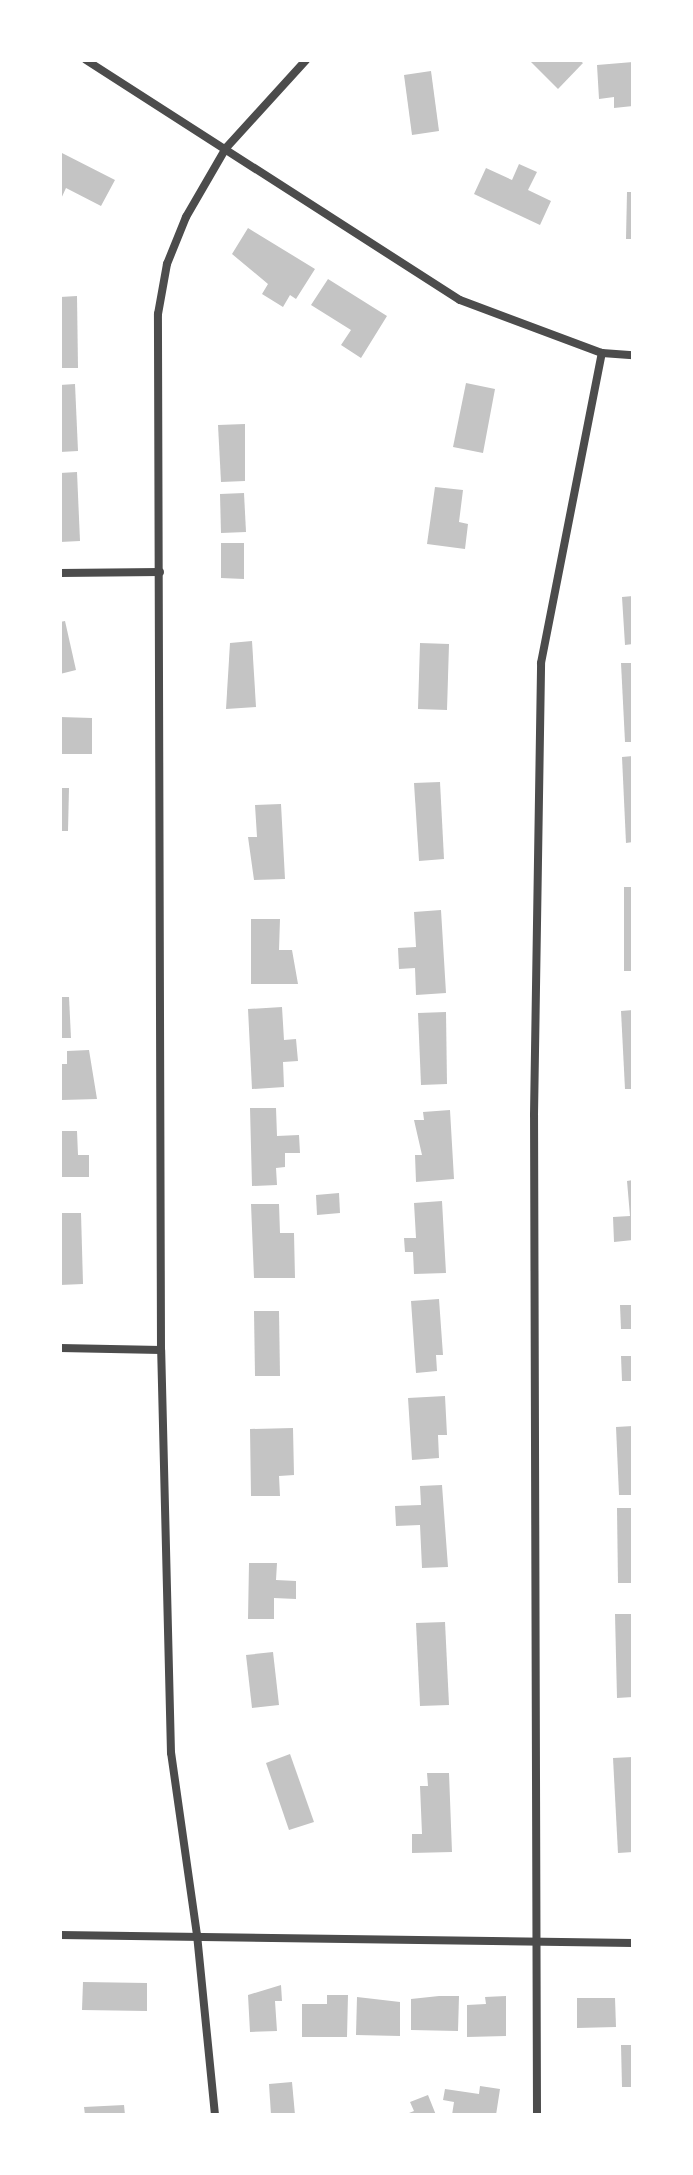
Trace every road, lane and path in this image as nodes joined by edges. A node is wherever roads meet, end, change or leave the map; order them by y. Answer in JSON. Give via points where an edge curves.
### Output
{"nodes":[{"id":1,"x":86,"y":60,"type":"edge"},
{"id":2,"x":306,"y":60,"type":"edge"},
{"id":3,"x":226,"y":148,"type":"junction"},
{"id":4,"x":602,"y":353,"type":"junction"},
{"id":5,"x":633,"y":355,"type":"edge"},
{"id":6,"x":160,"y":572,"type":"junction"},
{"id":7,"x":60,"y":573,"type":"edge"},
{"id":8,"x":60,"y":1348,"type":"edge"},
{"id":9,"x":161,"y":1350,"type":"junction"},
{"id":10,"x":60,"y":1935,"type":"edge"},
{"id":11,"x":197,"y":1935,"type":"junction"},
{"id":12,"x":633,"y":1943,"type":"edge"},
{"id":13,"x":539,"y":1945,"type":"junction"},
{"id":14,"x":215,"y":2115,"type":"edge"},
{"id":15,"x":537,"y":2115,"type":"edge"}],
"edges":[{"from":1,"to":3,"type":"street"},
{"from":2,"to":3,"type":"street"},
{"from":3,"to":4,"type":"street","via":[[460,300]]},
{"from":3,"to":6,"type":"street","via":[[186,217],[167,264],[158,314]]},
{"from":4,"to":5,"type":"street"},
{"from":4,"to":13,"type":"street","via":[[541,663],[534,1103]]},
{"from":6,"to":7,"type":"street"},
{"from":6,"to":9,"type":"street"},
{"from":8,"to":9,"type":"street"},
{"from":9,"to":11,"type":"street","via":[[171,1753]]},
{"from":10,"to":11,"type":"street"},
{"from":11,"to":13,"type":"street"},
{"from":11,"to":14,"type":"street"},
{"from":12,"to":13,"type":"street"},
{"from":13,"to":15,"type":"street"}]}
